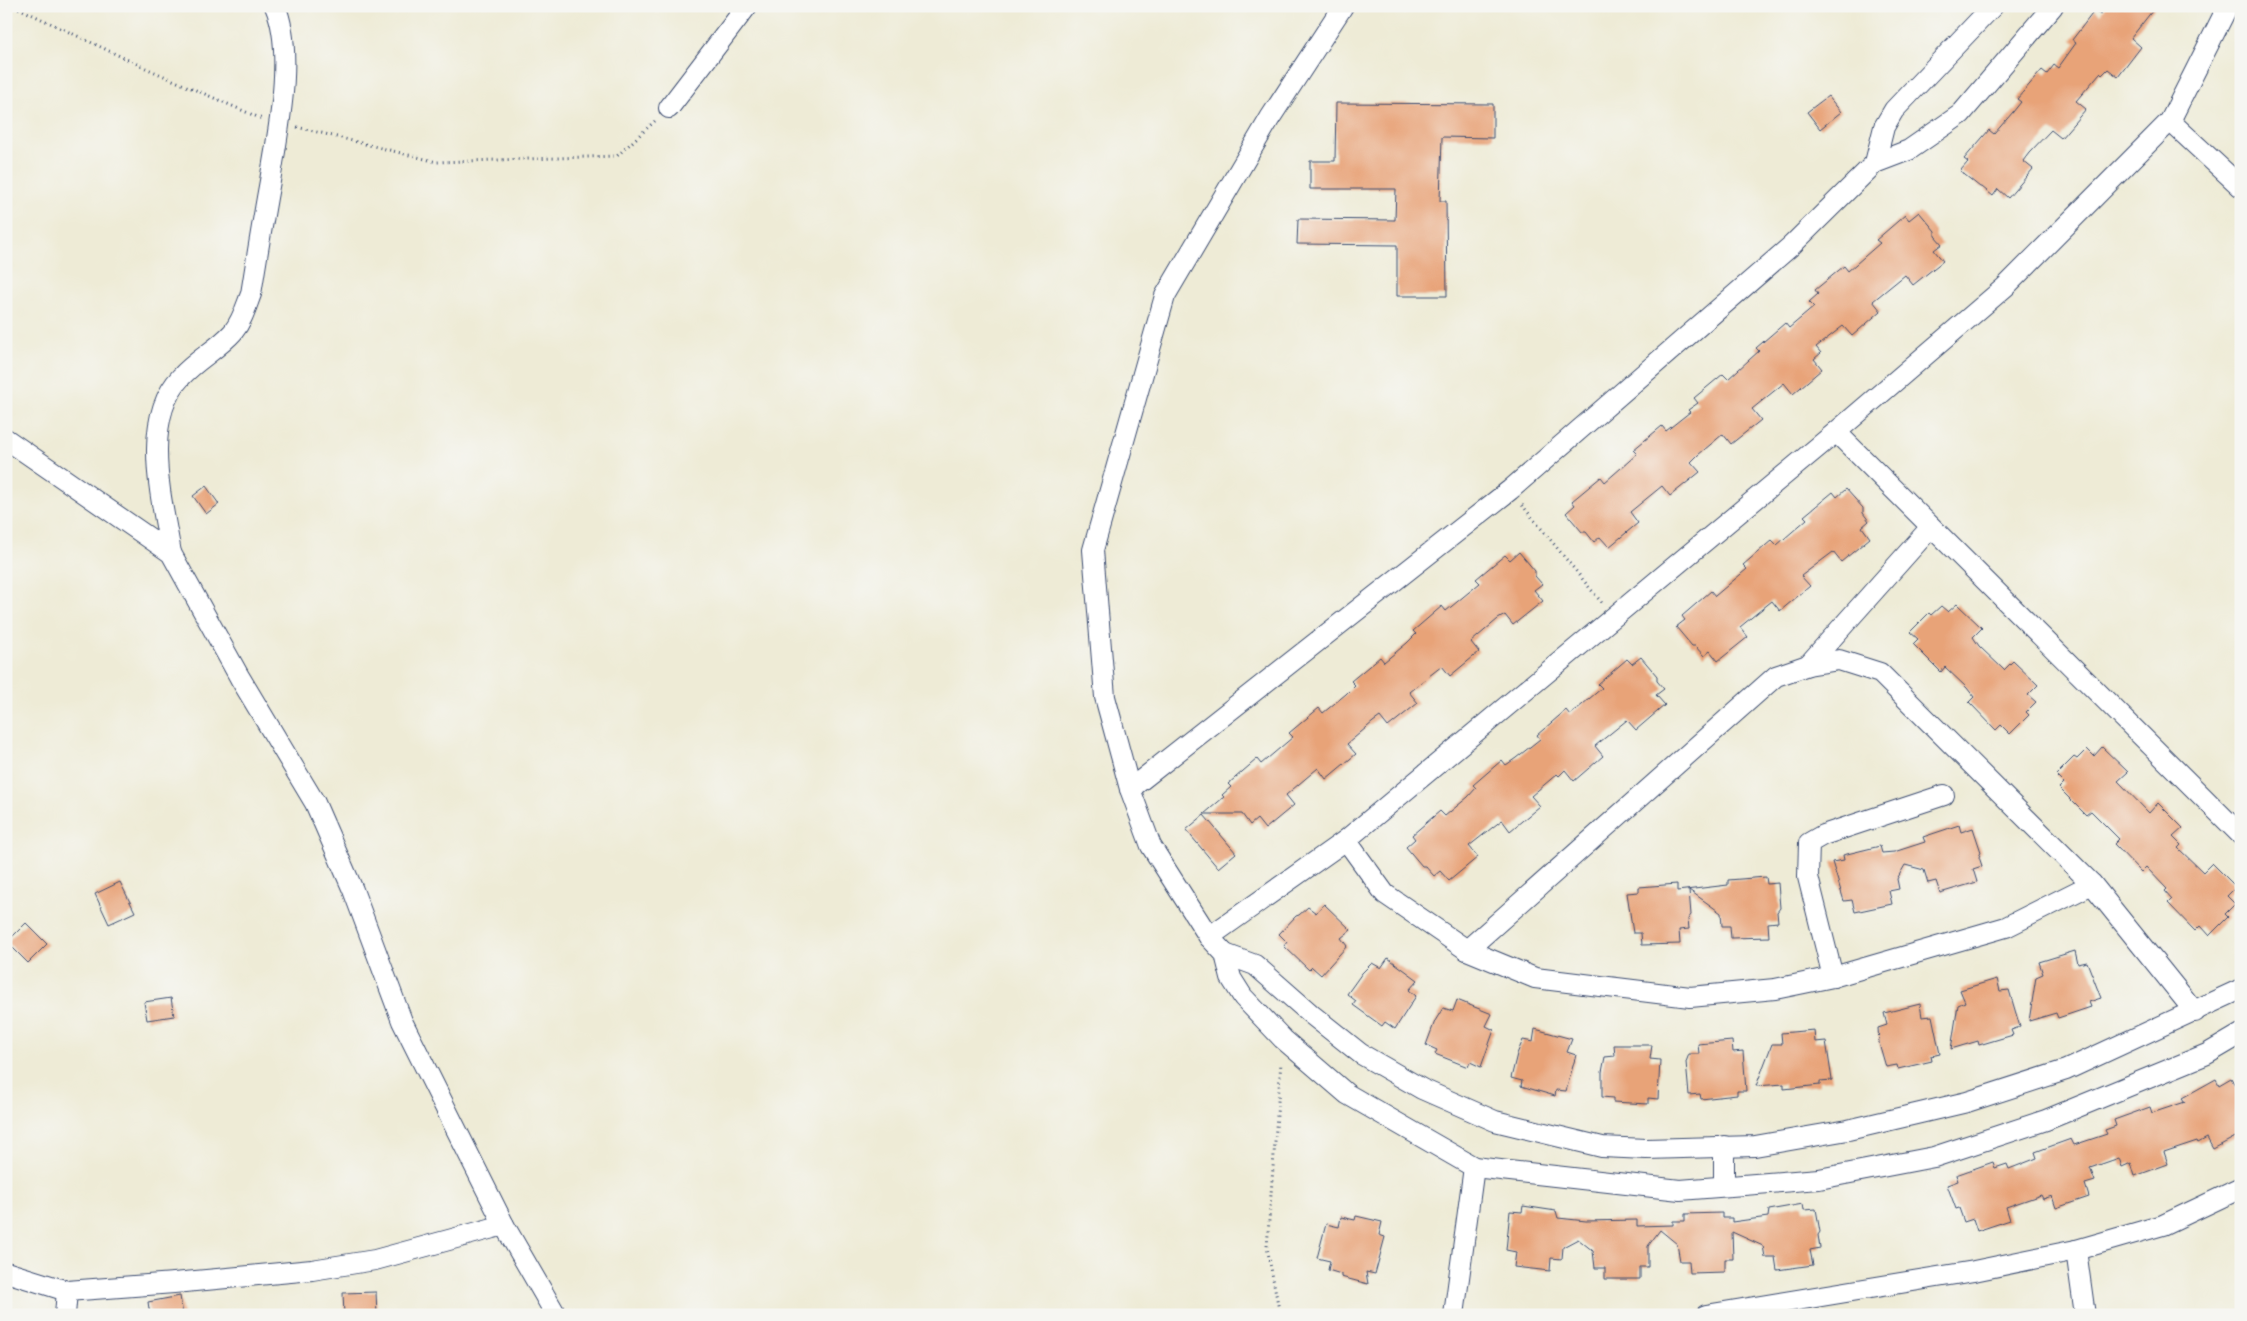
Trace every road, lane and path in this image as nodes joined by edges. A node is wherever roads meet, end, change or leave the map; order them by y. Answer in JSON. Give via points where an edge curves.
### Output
{"nodes":[{"id":1,"x":14,"y":6,"type":"edge"},
{"id":2,"x":275,"y":6,"type":"edge"},
{"id":3,"x":746,"y":6,"type":"edge"},
{"id":4,"x":1343,"y":6,"type":"edge"},
{"id":5,"x":1993,"y":6,"type":"edge"},
{"id":6,"x":2053,"y":6,"type":"edge"},
{"id":7,"x":2228,"y":6,"type":"edge"},
{"id":8,"x":669,"y":108,"type":"joint"},
{"id":9,"x":2170,"y":120,"type":"junction"},
{"id":10,"x":280,"y":123,"type":"junction"},
{"id":11,"x":1875,"y":163,"type":"junction"},
{"id":12,"x":2241,"y":187,"type":"edge"},
{"id":13,"x":1836,"y":432,"type":"junction"},
{"id":14,"x":6,"y":439,"type":"edge"},
{"id":15,"x":1510,"y":490,"type":"junction"},
{"id":16,"x":1931,"y":527,"type":"junction"},
{"id":17,"x":171,"y":553,"type":"junction"},
{"id":18,"x":1613,"y":617,"type":"junction"},
{"id":19,"x":1808,"y":665,"type":"junction"},
{"id":20,"x":1130,"y":789,"type":"junction"},
{"id":21,"x":1944,"y":795,"type":"dead end"},
{"id":22,"x":2241,"y":835,"type":"edge"},
{"id":23,"x":1346,"y":840,"type":"junction"},
{"id":24,"x":2092,"y":884,"type":"junction"},
{"id":25,"x":1209,"y":937,"type":"junction"},
{"id":26,"x":1467,"y":950,"type":"junction"},
{"id":27,"x":1225,"y":954,"type":"junction"},
{"id":28,"x":1833,"y":977,"type":"junction"},
{"id":29,"x":2241,"y":989,"type":"edge"},
{"id":30,"x":2196,"y":1012,"type":"junction"},
{"id":31,"x":2241,"y":1034,"type":"edge"},
{"id":32,"x":1283,"y":1039,"type":"junction"},
{"id":33,"x":1724,"y":1146,"type":"junction"},
{"id":34,"x":1474,"y":1167,"type":"junction"},
{"id":35,"x":1724,"y":1186,"type":"junction"},
{"id":36,"x":2241,"y":1188,"type":"edge"},
{"id":37,"x":504,"y":1225,"type":"junction"},
{"id":38,"x":2076,"y":1250,"type":"junction"},
{"id":39,"x":6,"y":1272,"type":"edge"},
{"id":40,"x":68,"y":1291,"type":"junction"},
{"id":41,"x":1733,"y":1312,"type":"edge"},
{"id":42,"x":64,"y":1315,"type":"edge"},
{"id":43,"x":556,"y":1315,"type":"edge"},
{"id":44,"x":1280,"y":1315,"type":"edge"},
{"id":45,"x":1454,"y":1315,"type":"edge"},
{"id":46,"x":1706,"y":1315,"type":"edge"},
{"id":47,"x":2085,"y":1315,"type":"edge"}],
"edges":[{"from":1,"to":10,"type":"path","via":[[141,66],[262,119]]},
{"from":2,"to":10,"type":"street","via":[[284,79]]},
{"from":3,"to":8,"type":"street"},
{"from":4,"to":20,"type":"street","via":[[1270,118],[1165,296],[1093,550],[1105,697]]},
{"from":5,"to":11,"type":"street","via":[[1894,110],[1884,126]]},
{"from":6,"to":11,"type":"street","via":[[1961,114],[1909,150]]},
{"from":7,"to":9,"type":"street"},
{"from":8,"to":10,"type":"path","via":[[617,156],[437,162]]},
{"from":9,"to":12,"type":"street"},
{"from":9,"to":13,"type":"street","via":[[2005,287]]},
{"from":10,"to":17,"type":"street","via":[[251,294],[244,313],[233,332],[181,376],[169,392],[161,414],[156,441]]},
{"from":11,"to":15,"type":"street","via":[[1791,246]]},
{"from":13,"to":16,"type":"street"},
{"from":13,"to":18,"type":"street"},
{"from":14,"to":17,"type":"street"},
{"from":15,"to":18,"type":"path"},
{"from":15,"to":20,"type":"street"},
{"from":16,"to":19,"type":"street"},
{"from":16,"to":22,"type":"street"},
{"from":17,"to":37,"type":"street","via":[[315,804],[350,882],[402,1021]]},
{"from":18,"to":23,"type":"street"},
{"from":19,"to":24,"type":"street","via":[[1839,660],[1880,672]]},
{"from":19,"to":26,"type":"street","via":[[1776,676]]},
{"from":20,"to":25,"type":"street","via":[[1151,846]]},
{"from":21,"to":28,"type":"street","via":[[1809,842],[1808,877]]},
{"from":23,"to":25,"type":"street"},
{"from":23,"to":26,"type":"street","via":[[1385,894]]},
{"from":24,"to":28,"type":"street","via":[[2006,927]]},
{"from":24,"to":30,"type":"street"},
{"from":25,"to":27,"type":"street"},
{"from":26,"to":28,"type":"street","via":[[1535,978],[1690,998],[1775,989]]},
{"from":27,"to":32,"type":"street","via":[[1231,978],[1243,997]]},
{"from":27,"to":33,"type":"street","via":[[1255,965],[1361,1054],[1422,1089],[1495,1121],[1602,1147]]},
{"from":29,"to":30,"type":"street"},
{"from":30,"to":33,"type":"street","via":[[2066,1070],[1967,1102],[1838,1132],[1755,1146]]},
{"from":31,"to":35,"type":"street","via":[[2207,1054],[2046,1120],[1934,1157],[1819,1180]]},
{"from":32,"to":34,"type":"street","via":[[1346,1094]]},
{"from":32,"to":44,"type":"path","via":[[1267,1247]]},
{"from":33,"to":35,"type":"street"},
{"from":34,"to":35,"type":"street","via":[[1680,1190]]},
{"from":34,"to":45,"type":"street"},
{"from":36,"to":38,"type":"street","via":[[2163,1225]]},
{"from":37,"to":40,"type":"street","via":[[375,1260],[174,1283]]},
{"from":37,"to":43,"type":"street"},
{"from":38,"to":41,"type":"street","via":[[1974,1271]]},
{"from":38,"to":47,"type":"street"},
{"from":39,"to":40,"type":"street"},
{"from":40,"to":42,"type":"street"},
{"from":41,"to":46,"type":"street"}]}
